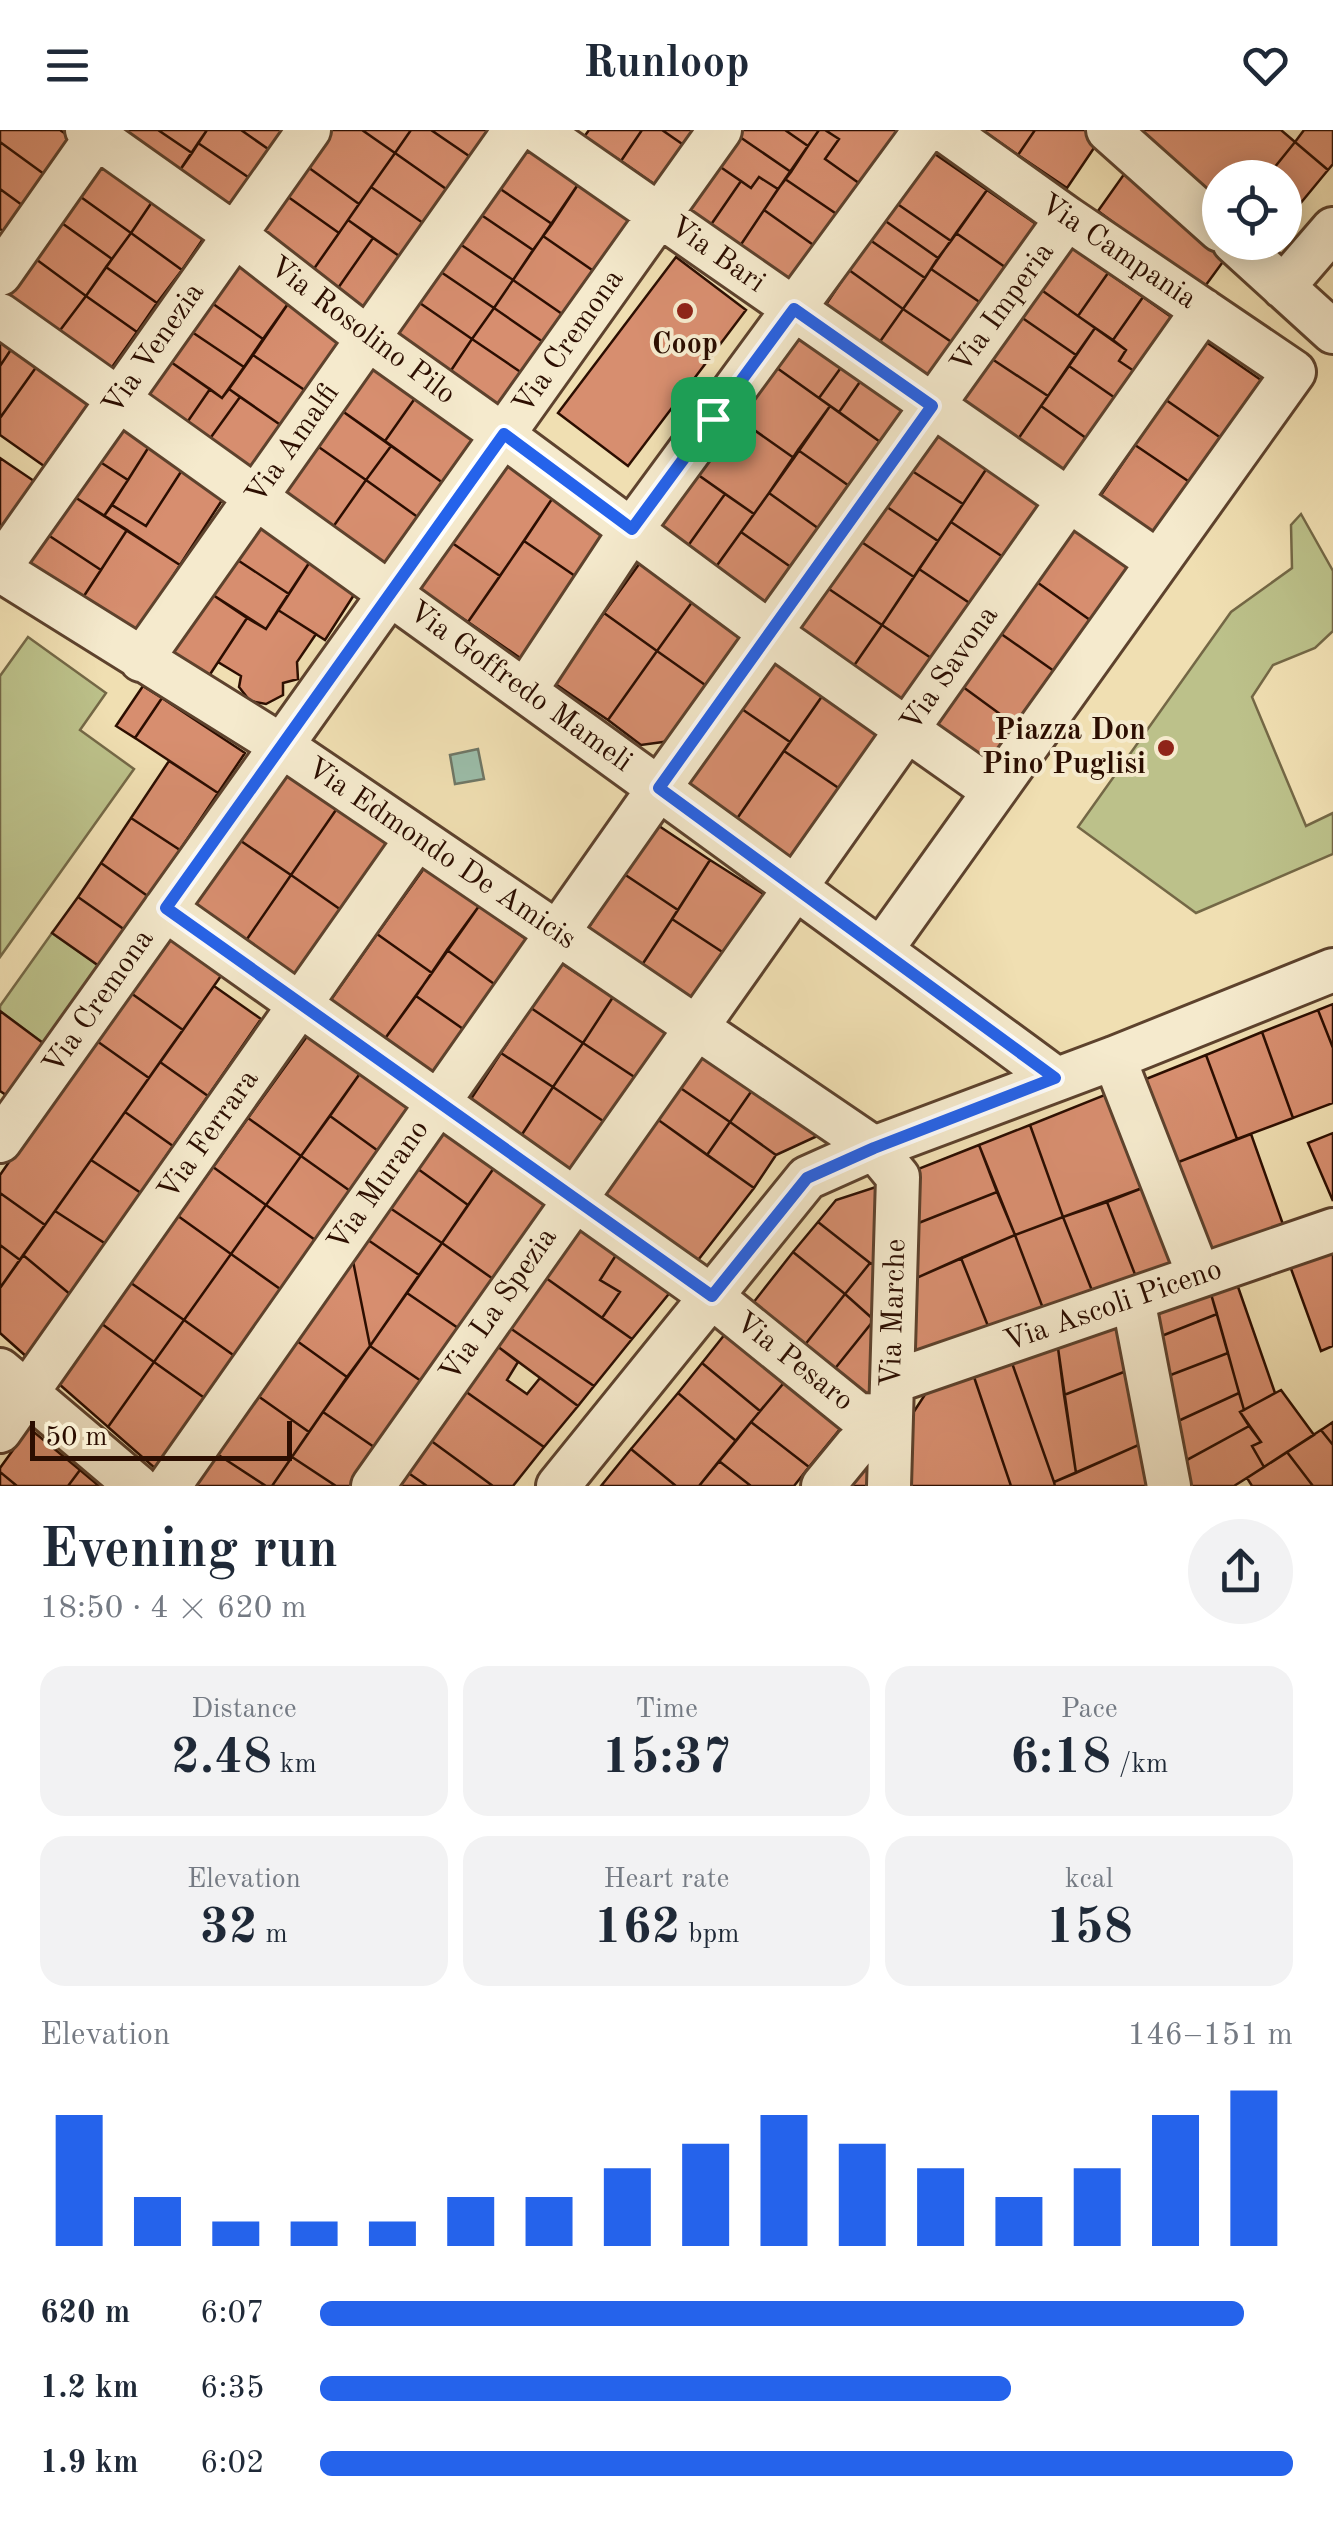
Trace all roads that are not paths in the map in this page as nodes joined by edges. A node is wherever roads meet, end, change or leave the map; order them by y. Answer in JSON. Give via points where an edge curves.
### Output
{"nodes":[{"id":1,"x":309,"y":130,"type":"edge"},
{"id":2,"x":514,"y":130,"type":"edge"},
{"id":3,"x":537,"y":130,"type":"edge"},
{"id":4,"x":720,"y":130,"type":"edge"},
{"id":5,"x":926,"y":130,"type":"edge"},
{"id":6,"x":944,"y":130,"type":"edge"},
{"id":7,"x":95,"y":132,"type":"edge"},
{"id":8,"x":1120,"y":134,"type":"edge"},
{"id":9,"x":1202,"y":212,"type":"edge"},
{"id":10,"x":659,"y":215,"type":"junction"},
{"id":11,"x":1067,"y":218,"type":"junction"},
{"id":12,"x":1333,"y":229,"type":"edge"},
{"id":13,"x":235,"y":235,"type":"junction"},
{"id":14,"x":1253,"y":260,"type":"edge"},
{"id":15,"x":0,"y":274,"type":"edge"},
{"id":16,"x":1283,"y":287,"type":"junction"},
{"id":17,"x":794,"y":309,"type":"junction"},
{"id":18,"x":1203,"y":310,"type":"junction"},
{"id":19,"x":0,"y":315,"type":"edge"},
{"id":20,"x":1333,"y":332,"type":"edge"},
{"id":21,"x":368,"y":338,"type":"junction"},
{"id":22,"x":119,"y":399,"type":"junction"},
{"id":23,"x":932,"y":406,"type":"junction"},
{"id":24,"x":504,"y":434,"type":"junction"},
{"id":25,"x":256,"y":496,"type":"junction"},
{"id":26,"x":1069,"y":500,"type":"junction"},
{"id":27,"x":632,"y":529,"type":"junction"},
{"id":28,"x":1151,"y":557,"type":"junction"},
{"id":29,"x":0,"y":569,"type":"edge"},
{"id":30,"x":390,"y":593,"type":"junction"},
{"id":31,"x":770,"y":632,"type":"junction"},
{"id":32,"x":141,"y":660,"type":"junction"},
{"id":33,"x":525,"y":691,"type":"junction"},
{"id":34,"x":908,"y":729,"type":"junction"},
{"id":35,"x":282,"y":746,"type":"junction"},
{"id":36,"x":986,"y":785,"type":"junction"},
{"id":37,"x":659,"y":788,"type":"junction"},
{"id":38,"x":418,"y":838,"type":"junction"},
{"id":39,"x":796,"y":886,"type":"junction"},
{"id":40,"x":166,"y":908,"type":"junction"},
{"id":41,"x":557,"y":934,"type":"junction"},
{"id":42,"x":881,"y":950,"type":"junction"},
{"id":43,"x":1333,"y":970,"type":"edge"},
{"id":44,"x":300,"y":1004,"type":"junction"},
{"id":45,"x":696,"y":1027,"type":"junction"},
{"id":46,"x":1114,"y":1058,"type":"junction"},
{"id":47,"x":1055,"y":1078,"type":"junction"},
{"id":48,"x":438,"y":1102,"type":"junction"},
{"id":49,"x":0,"y":1141,"type":"edge"},
{"id":50,"x":874,"y":1148,"type":"junction"},
{"id":51,"x":574,"y":1198,"type":"junction"},
{"id":52,"x":1333,"y":1230,"type":"edge"},
{"id":53,"x":1199,"y":1276,"type":"junction"},
{"id":54,"x":712,"y":1296,"type":"junction"},
{"id":55,"x":1134,"y":1299,"type":"junction"},
{"id":56,"x":13,"y":1381,"type":"edge"},
{"id":57,"x":892,"y":1399,"type":"junction"},
{"id":58,"x":0,"y":1431,"type":"edge"},
{"id":59,"x":137,"y":1486,"type":"edge"},
{"id":60,"x":169,"y":1486,"type":"edge"},
{"id":61,"x":373,"y":1486,"type":"edge"},
{"id":62,"x":558,"y":1486,"type":"edge"},
{"id":63,"x":823,"y":1486,"type":"edge"},
{"id":64,"x":889,"y":1486,"type":"edge"},
{"id":65,"x":1169,"y":1486,"type":"edge"}],
"edges":[{"from":1,"to":13,"type":"street","name":"Via Venezia"},
{"from":2,"to":21,"type":"street","name":"Via Amalfi"},
{"from":3,"to":10,"type":"street","name":"Via Bari"},
{"from":4,"to":10,"type":"street","name":"Via Cremona"},
{"from":5,"to":17,"type":"street"},
{"from":6,"to":11,"type":"street","name":"Via Campania"},
{"from":7,"to":13,"type":"street","name":"Via Rosolino Pilo"},
{"from":7,"to":15,"type":"street"},
{"from":8,"to":9,"type":"street"},
{"from":10,"to":17,"type":"street","name":"Via Bari"},
{"from":10,"to":24,"type":"street","name":"Via Cremona"},
{"from":11,"to":18,"type":"street","name":"Via Campania"},
{"from":11,"to":23,"type":"street","name":"Via Imperia"},
{"from":12,"to":16,"type":"street"},
{"from":13,"to":21,"type":"street","name":"Via Rosolino Pilo"},
{"from":13,"to":22,"type":"street","name":"Via Venezia"},
{"from":14,"to":16,"type":"street"},
{"from":16,"to":20,"type":"street"},
{"from":17,"to":23,"type":"street","name":"Via Bari"},
{"from":17,"to":27,"type":"street"},
{"from":18,"to":26,"type":"street","name":"Via Savona"},
{"from":18,"to":28,"type":"street","name":"Via Campania","via":[[1294,372]]},
{"from":19,"to":22,"type":"street","name":"Via Goffredo Mameli"},
{"from":21,"to":24,"type":"street","name":"Via Rosolino Pilo"},
{"from":21,"to":25,"type":"street","name":"Via Amalfi"},
{"from":22,"to":25,"type":"street","name":"Via Goffredo Mameli"},
{"from":22,"to":29,"type":"street","name":"Via Venezia"},
{"from":23,"to":26,"type":"street","name":"Via Bari"},
{"from":23,"to":31,"type":"street","name":"Via Imperia"},
{"from":24,"to":27,"type":"street","name":"Via Rosolino Pilo"},
{"from":24,"to":30,"type":"street","name":"Via Cremona"},
{"from":25,"to":30,"type":"street","name":"Via Goffredo Mameli"},
{"from":25,"to":32,"type":"street","name":"Via Amalfi"},
{"from":26,"to":28,"type":"street","name":"Via Bari"},
{"from":26,"to":34,"type":"street","name":"Via Savona"},
{"from":27,"to":31,"type":"street","name":"Via Rosolino Pilo"},
{"from":27,"to":33,"type":"street"},
{"from":28,"to":36,"type":"street"},
{"from":29,"to":32,"type":"street","name":"Via Edmondo De Amicis"},
{"from":30,"to":33,"type":"street","name":"Via Goffredo Mameli"},
{"from":30,"to":35,"type":"street","name":"Via Cremona"},
{"from":31,"to":34,"type":"street","name":"Via Rosolino Pilo"},
{"from":31,"to":37,"type":"street","name":"Via Imperia"},
{"from":32,"to":35,"type":"street","name":"Via Edmondo De Amicis"},
{"from":33,"to":37,"type":"street","name":"Via Goffredo Mameli"},
{"from":34,"to":36,"type":"street","name":"Via Rosolino Pilo"},
{"from":34,"to":39,"type":"street","name":"Via Savona"},
{"from":35,"to":38,"type":"street","name":"Via Edmondo De Amicis"},
{"from":35,"to":40,"type":"street","name":"Via Cremona"},
{"from":36,"to":42,"type":"street"},
{"from":37,"to":39,"type":"street","name":"Via Goffredo Mameli"},
{"from":37,"to":41,"type":"street","name":"Via Murano"},
{"from":38,"to":41,"type":"street","name":"Via Edmondo De Amicis"},
{"from":38,"to":44,"type":"street","name":"Via Ferrara"},
{"from":39,"to":42,"type":"street","name":"Via Goffredo Mameli"},
{"from":39,"to":45,"type":"street","name":"Via Savona"},
{"from":40,"to":44,"type":"street","name":"Via Pesaro"},
{"from":40,"to":49,"type":"street","name":"Via Cremona"},
{"from":41,"to":45,"type":"street","name":"Via Edmondo De Amicis"},
{"from":41,"to":48,"type":"street","name":"Via Murano"},
{"from":42,"to":47,"type":"street","name":"Via Goffredo Mameli"},
{"from":43,"to":46,"type":"street"},
{"from":44,"to":48,"type":"street","name":"Via Pesaro"},
{"from":44,"to":56,"type":"street","name":"Via Ferrara"},
{"from":45,"to":50,"type":"street","name":"Via Edmondo De Amicis"},
{"from":45,"to":51,"type":"street","name":"Via La Spezia"},
{"from":46,"to":47,"type":"street"},
{"from":46,"to":53,"type":"street"},
{"from":47,"to":50,"type":"street"},
{"from":48,"to":51,"type":"street","name":"Via Pesaro"},
{"from":48,"to":60,"type":"street","name":"Via Murano"},
{"from":50,"to":54,"type":"street","via":[[807,1178]]},
{"from":50,"to":57,"type":"street","name":"Via Marche","via":[[898,1176]]},
{"from":51,"to":54,"type":"street","name":"Via Pesaro"},
{"from":51,"to":61,"type":"street","name":"Via La Spezia"},
{"from":52,"to":53,"type":"street","name":"Via Ascoli Piceno"},
{"from":53,"to":55,"type":"street","name":"Via Ascoli Piceno"},
{"from":54,"to":57,"type":"street","name":"Via Pesaro","via":[[858,1414]]},
{"from":54,"to":62,"type":"street"},
{"from":55,"to":57,"type":"street","name":"Via Ascoli Piceno"},
{"from":55,"to":65,"type":"street"},
{"from":56,"to":58,"type":"street","name":"Via Ferrara"},
{"from":56,"to":59,"type":"street"},
{"from":57,"to":63,"type":"street"},
{"from":57,"to":64,"type":"street","name":"Via Marche"}]}
